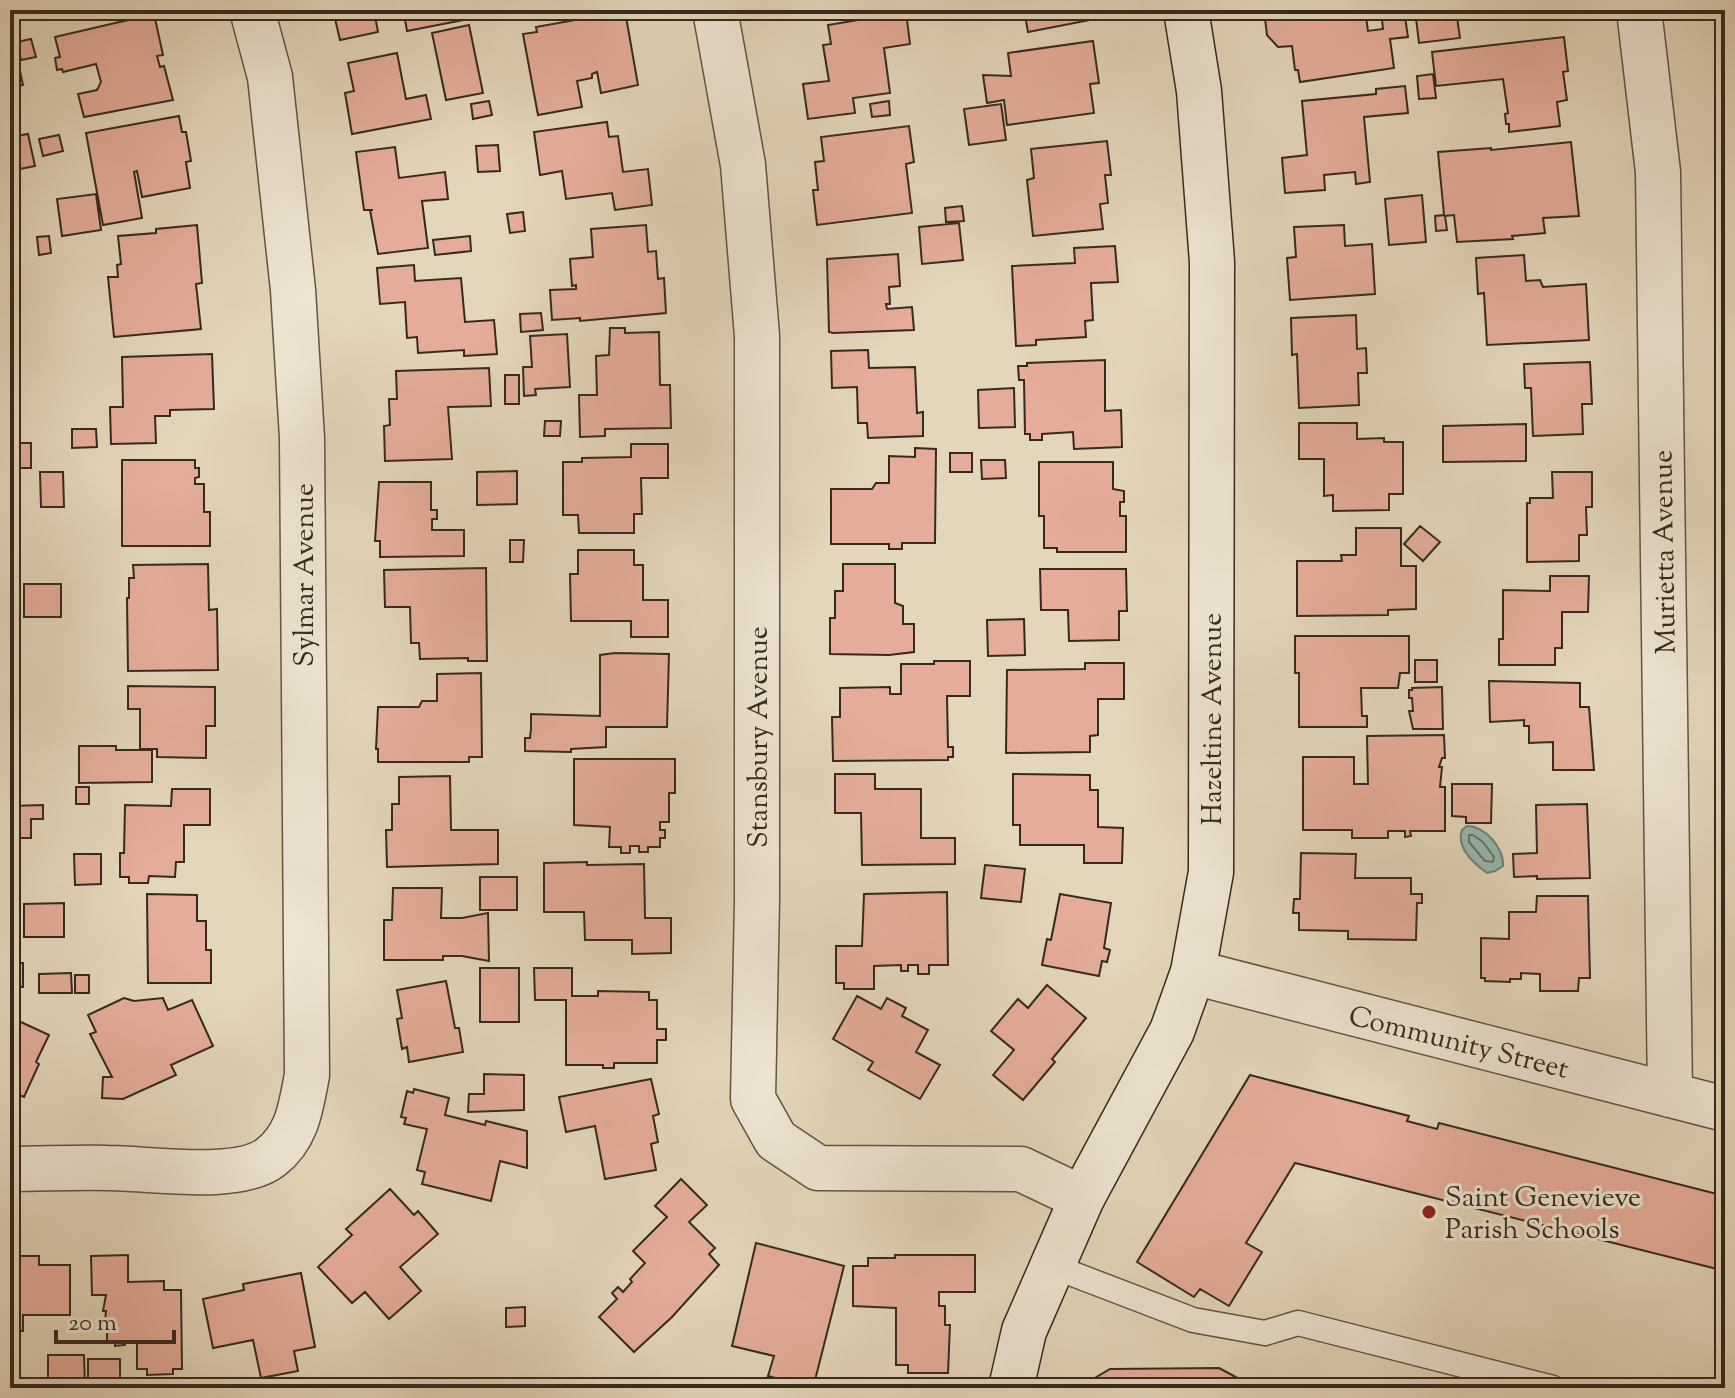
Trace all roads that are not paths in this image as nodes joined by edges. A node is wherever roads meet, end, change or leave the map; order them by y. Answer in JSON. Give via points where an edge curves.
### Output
{"nodes":[{"id":1,"x":252,"y":10,"type":"edge"},
{"id":2,"x":715,"y":10,"type":"edge"},
{"id":3,"x":1186,"y":10,"type":"edge"},
{"id":4,"x":1639,"y":10,"type":"edge"},
{"id":5,"x":1193,"y":972,"type":"junction"},
{"id":6,"x":1670,"y":1095,"type":"junction"},
{"id":7,"x":1725,"y":1109,"type":"edge"},
{"id":8,"x":10,"y":1169,"type":"edge"},
{"id":9,"x":1082,"y":1198,"type":"junction"},
{"id":10,"x":1052,"y":1266,"type":"junction"},
{"id":11,"x":1011,"y":1388,"type":"edge"},
{"id":12,"x":1553,"y":1388,"type":"edge"}],
"edges":[{"from":1,"to":8,"type":"street","name":"Sylmar Avenue","via":[[270,77],[293,290],[302,438],[307,1075],[298,1122],[270,1159],[250,1168]]},
{"from":2,"to":9,"type":"street","name":"Stansbury Avenue","via":[[743,165],[757,336],[753,1099],[776,1140],[818,1168],[1021,1169]]},
{"from":3,"to":5,"type":"street","name":"Hazeltine Avenue","via":[[1199,91],[1212,262],[1211,872]]},
{"from":4,"to":6,"type":"street","name":"Murietta Avenue","via":[[1658,172]]},
{"from":5,"to":6,"type":"street","name":"Community Street"},
{"from":5,"to":9,"type":"street","name":"Hazeltine Avenue","via":[[1172,1031]]},
{"from":6,"to":7,"type":"street","name":"Community Street"},
{"from":9,"to":10,"type":"street","name":"Hazeltine Avenue"},
{"from":10,"to":11,"type":"street","name":"Hazeltine Avenue","via":[[1024,1331]]},
{"from":10,"to":12,"type":"lane","via":[[1193,1320],[1265,1333],[1298,1323]]}]}
